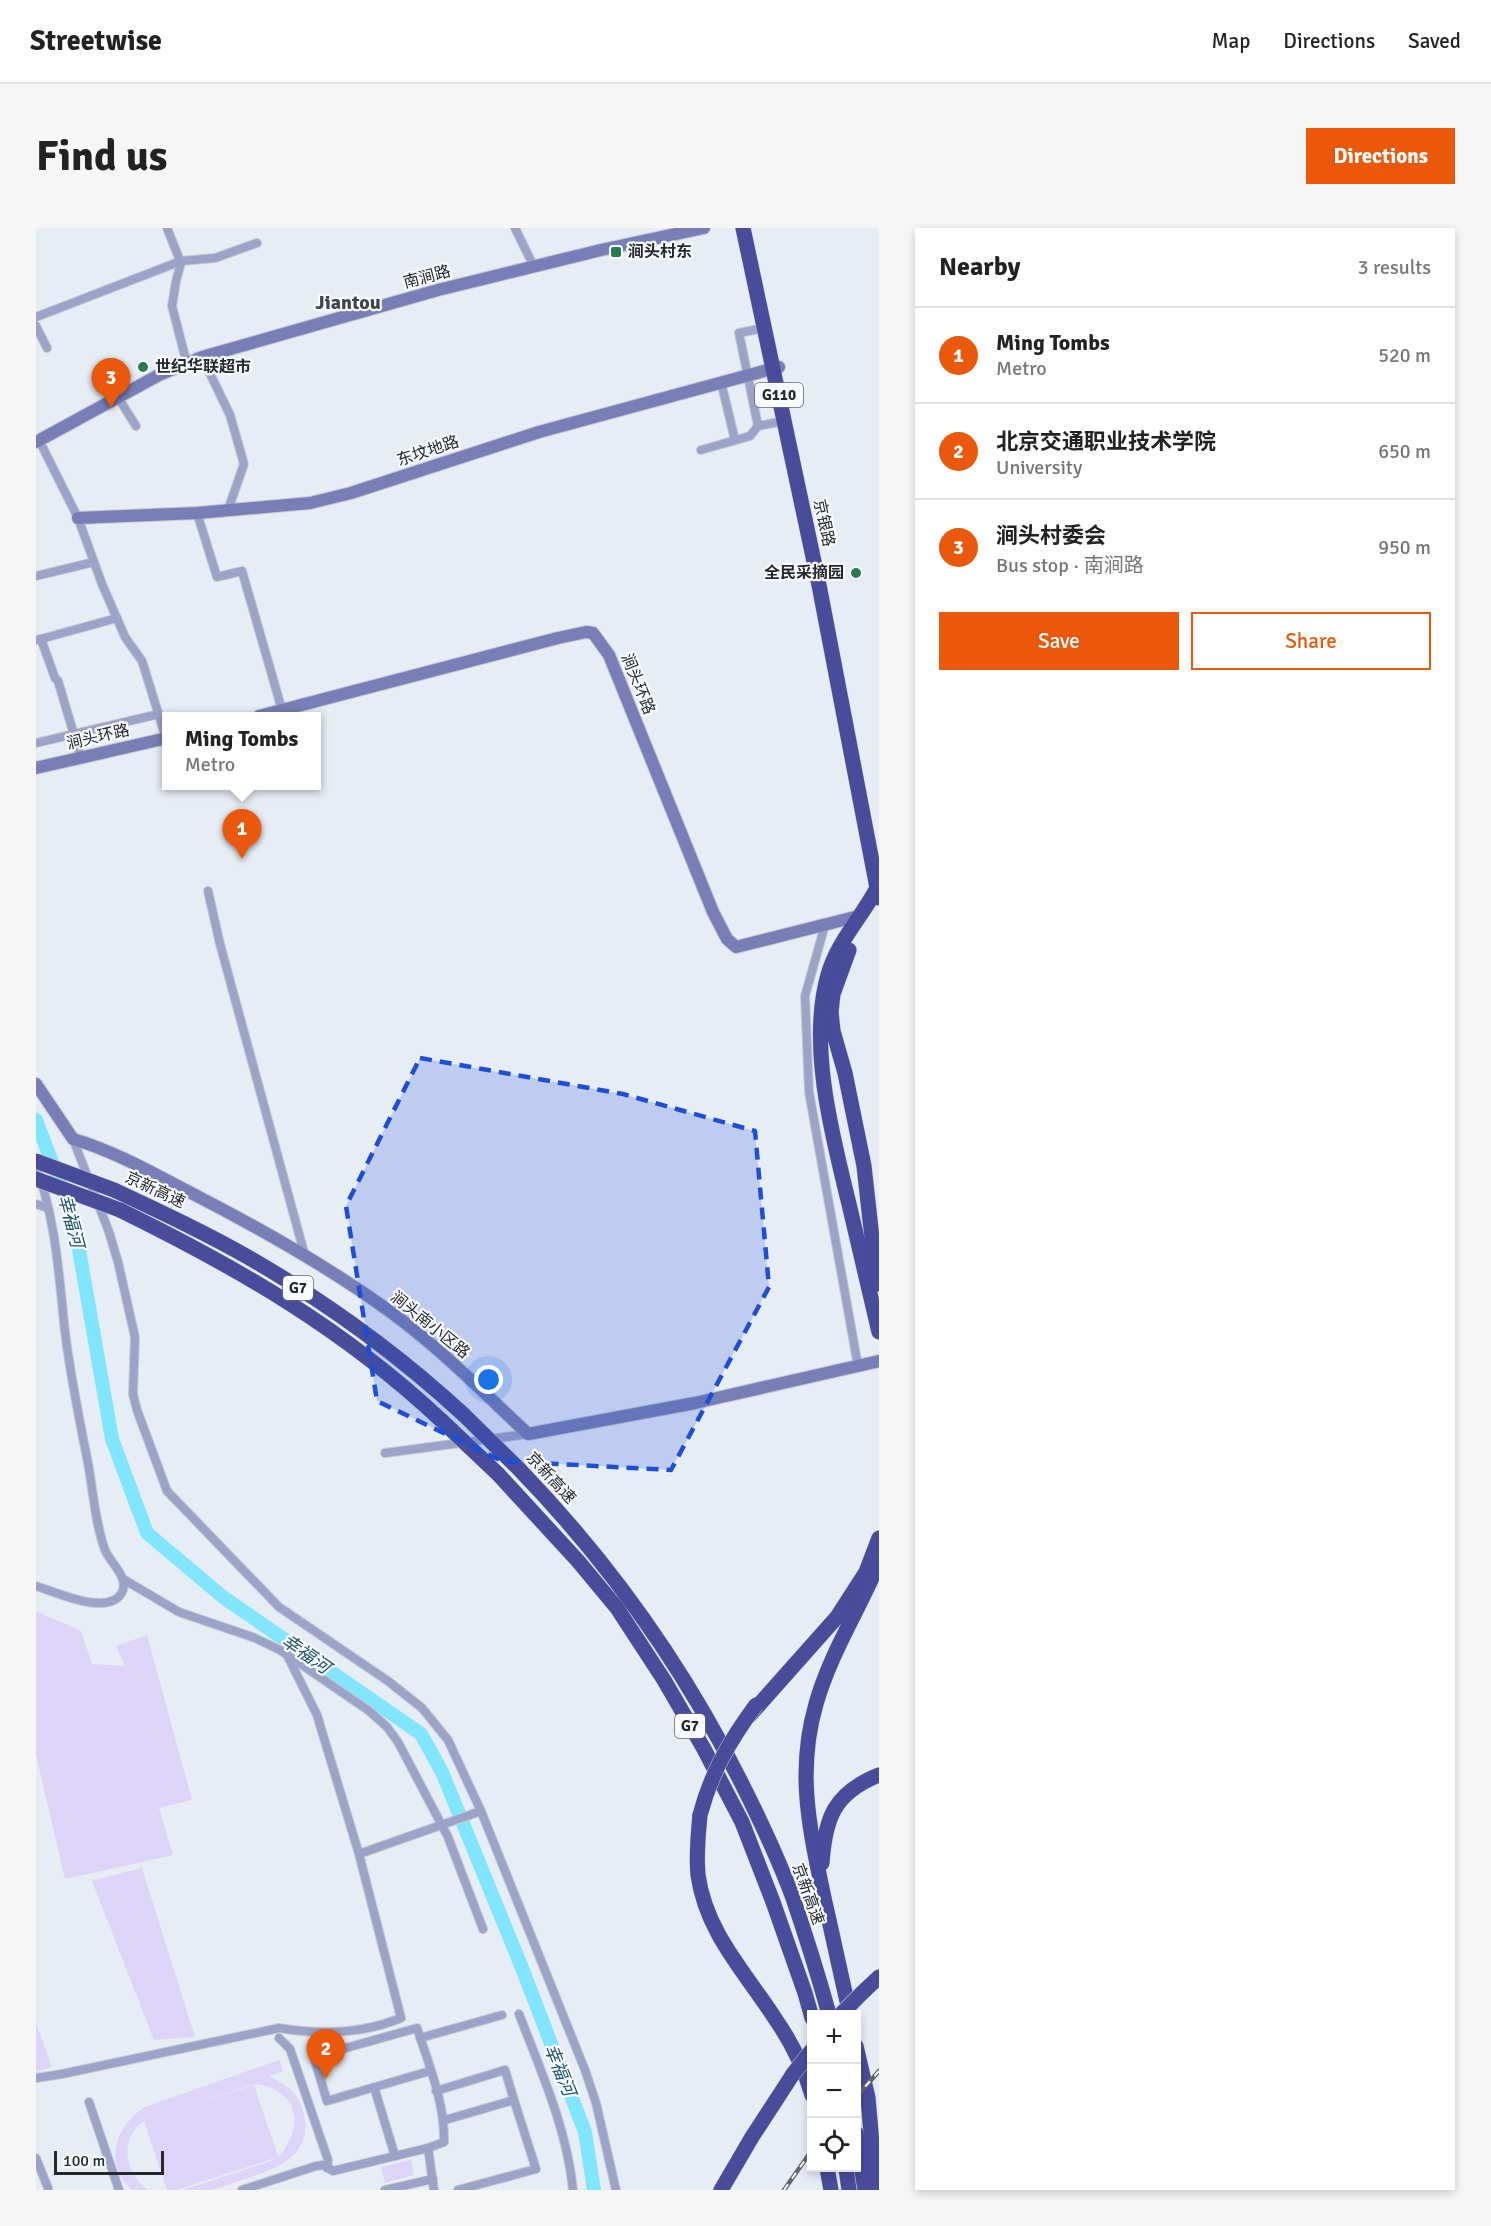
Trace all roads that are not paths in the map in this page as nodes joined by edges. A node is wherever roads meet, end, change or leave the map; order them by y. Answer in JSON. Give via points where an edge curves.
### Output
{"nodes":[{"id":1,"x":167,"y":228,"type":"edge"},
{"id":2,"x":515,"y":228,"type":"edge"},
{"id":3,"x":704,"y":228,"type":"edge"},
{"id":4,"x":743,"y":228,"type":"edge"},
{"id":5,"x":751,"y":228,"type":"edge"},
{"id":6,"x":257,"y":243,"type":"dead end"},
{"id":7,"x":181,"y":261,"type":"junction"},
{"id":8,"x":534,"y":267,"type":"junction"},
{"id":9,"x":36,"y":317,"type":"edge"},
{"id":10,"x":36,"y":326,"type":"edge"},
{"id":11,"x":764,"y":328,"type":"junction"},
{"id":12,"x":48,"y":348,"type":"dead end"},
{"id":13,"x":202,"y":357,"type":"junction"},
{"id":14,"x":187,"y":364,"type":"junction"},
{"id":15,"x":776,"y":367,"type":"junction"},
{"id":16,"x":748,"y":375,"type":"junction"},
{"id":17,"x":721,"y":382,"type":"junction"},
{"id":18,"x":116,"y":399,"type":"junction"},
{"id":19,"x":784,"y":421,"type":"junction"},
{"id":20,"x":136,"y":426,"type":"dead end"},
{"id":21,"x":758,"y":426,"type":"junction"},
{"id":22,"x":735,"y":440,"type":"junction"},
{"id":23,"x":38,"y":441,"type":"edge"},
{"id":24,"x":701,"y":450,"type":"dead end"},
{"id":25,"x":228,"y":510,"type":"junction"},
{"id":26,"x":197,"y":513,"type":"junction"},
{"id":27,"x":78,"y":518,"type":"junction"},
{"id":28,"x":817,"y":561,"type":"junction"},
{"id":29,"x":94,"y":562,"type":"junction"},
{"id":30,"x":36,"y":576,"type":"edge"},
{"id":31,"x":822,"y":584,"type":"junction"},
{"id":32,"x":117,"y":618,"type":"junction"},
{"id":33,"x":39,"y":639,"type":"edge"},
{"id":34,"x":282,"y":710,"type":"junction"},
{"id":35,"x":275,"y":712,"type":"edge"},
{"id":36,"x":159,"y":714,"type":"junction"},
{"id":37,"x":162,"y":724,"type":"edge"},
{"id":38,"x":73,"y":735,"type":"junction"},
{"id":39,"x":162,"y":739,"type":"edge"},
{"id":40,"x":36,"y":743,"type":"edge"},
{"id":41,"x":81,"y":758,"type":"junction"},
{"id":42,"x":36,"y":768,"type":"edge"},
{"id":43,"x":879,"y":845,"type":"edge"},
{"id":44,"x":208,"y":891,"type":"dead end"},
{"id":45,"x":878,"y":893,"type":"edge"},
{"id":46,"x":879,"y":905,"type":"edge"},
{"id":47,"x":859,"y":916,"type":"junction"},
{"id":48,"x":825,"y":925,"type":"junction"},
{"id":49,"x":36,"y":1084,"type":"edge"},
{"id":50,"x":73,"y":1139,"type":"junction"},
{"id":51,"x":36,"y":1161,"type":"edge"},
{"id":52,"x":36,"y":1167,"type":"edge"},
{"id":53,"x":36,"y":1179,"type":"edge"},
{"id":54,"x":36,"y":1204,"type":"edge"},
{"id":55,"x":48,"y":1208,"type":"junction"},
{"id":56,"x":305,"y":1256,"type":"junction"},
{"id":57,"x":879,"y":1284,"type":"edge"},
{"id":58,"x":879,"y":1332,"type":"edge"},
{"id":59,"x":879,"y":1361,"type":"edge"},
{"id":60,"x":858,"y":1366,"type":"junction"},
{"id":61,"x":528,"y":1434,"type":"junction"},
{"id":62,"x":385,"y":1453,"type":"dead end"},
{"id":63,"x":879,"y":1523,"type":"edge"},
{"id":64,"x":879,"y":1538,"type":"edge"},
{"id":65,"x":879,"y":1562,"type":"edge"},
{"id":66,"x":123,"y":1579,"type":"junction"},
{"id":67,"x":36,"y":1586,"type":"edge"},
{"id":68,"x":287,"y":1655,"type":"junction"},
{"id":69,"x":879,"y":1775,"type":"edge"},
{"id":70,"x":481,"y":1811,"type":"junction"},
{"id":71,"x":700,"y":1815,"type":"junction"},
{"id":72,"x":446,"y":1822,"type":"junction"},
{"id":73,"x":359,"y":1854,"type":"junction"},
{"id":74,"x":826,"y":1908,"type":"junction"},
{"id":75,"x":483,"y":1929,"type":"dead end"},
{"id":76,"x":879,"y":1977,"type":"edge"},
{"id":77,"x":810,"y":2010,"type":"edge"},
{"id":78,"x":828,"y":2010,"type":"edge"},
{"id":79,"x":846,"y":2010,"type":"edge"},
{"id":80,"x":849,"y":2010,"type":"edge"},
{"id":81,"x":519,"y":2014,"type":"dead end"},
{"id":82,"x":502,"y":2015,"type":"dead end"},
{"id":83,"x":279,"y":2038,"type":"dead end"},
{"id":84,"x":420,"y":2038,"type":"junction"},
{"id":85,"x":807,"y":2056,"type":"edge"},
{"id":86,"x":860,"y":2064,"type":"edge"},
{"id":87,"x":430,"y":2071,"type":"junction"},
{"id":88,"x":36,"y":2078,"type":"edge"},
{"id":89,"x":807,"y":2079,"type":"edge"},
{"id":90,"x":374,"y":2087,"type":"junction"},
{"id":91,"x":436,"y":2091,"type":"junction"},
{"id":92,"x":514,"y":2100,"type":"junction"},
{"id":93,"x":89,"y":2102,"type":"dead end"},
{"id":94,"x":445,"y":2120,"type":"junction"},
{"id":95,"x":428,"y":2148,"type":"junction"},
{"id":96,"x":395,"y":2156,"type":"junction"},
{"id":97,"x":36,"y":2158,"type":"edge"},
{"id":98,"x":861,"y":2165,"type":"edge"},
{"id":99,"x":327,"y":2168,"type":"junction"},
{"id":100,"x":828,"y":2172,"type":"edge"},
{"id":101,"x":847,"y":2172,"type":"edge"},
{"id":102,"x":433,"y":2179,"type":"junction"},
{"id":103,"x":48,"y":2188,"type":"dead end"},
{"id":104,"x":119,"y":2190,"type":"edge"},
{"id":105,"x":242,"y":2190,"type":"edge"},
{"id":106,"x":385,"y":2190,"type":"edge"},
{"id":107,"x":434,"y":2190,"type":"edge"},
{"id":108,"x":458,"y":2190,"type":"edge"},
{"id":109,"x":573,"y":2190,"type":"edge"},
{"id":110,"x":616,"y":2190,"type":"edge"},
{"id":111,"x":721,"y":2190,"type":"edge"},
{"id":112,"x":831,"y":2190,"type":"edge"},
{"id":113,"x":849,"y":2190,"type":"edge"},
{"id":114,"x":865,"y":2190,"type":"edge"},
{"id":115,"x":876,"y":2190,"type":"edge"}],
"edges":[{"from":1,"to":7,"type":"street"},
{"from":2,"to":8,"type":"street"},
{"from":3,"to":8,"type":"street","name":"南涧路"},
{"from":4,"to":11,"type":"highway","name":"京银路","number":"G110"},
{"from":5,"to":15,"type":"highway","name":"京银路","number":"G110"},
{"from":6,"to":7,"type":"street","via":[[215,258]]},
{"from":7,"to":9,"type":"street"},
{"from":7,"to":14,"type":"street","via":[[172,306]]},
{"from":8,"to":13,"type":"street","name":"南涧路"},
{"from":10,"to":12,"type":"street"},
{"from":11,"to":15,"type":"highway","name":"京银路","number":"G110"},
{"from":11,"to":16,"type":"street","via":[[739,333]]},
{"from":13,"to":14,"type":"street","name":"南涧路"},
{"from":13,"to":25,"type":"street","via":[[230,416],[244,464]]},
{"from":14,"to":18,"type":"street","name":"南涧路"},
{"from":15,"to":16,"type":"street","name":"东坟地路"},
{"from":15,"to":19,"type":"highway","name":"京银路","number":"G110"},
{"from":15,"to":28,"type":"highway","name":"京银路","number":"G110"},
{"from":16,"to":17,"type":"street","name":"东坟地路"},
{"from":16,"to":21,"type":"street"},
{"from":17,"to":22,"type":"street"},
{"from":17,"to":25,"type":"street","name":"东坟地路","via":[[539,432],[351,493],[310,503]]},
{"from":18,"to":20,"type":"street"},
{"from":18,"to":23,"type":"street","name":"南涧路"},
{"from":19,"to":21,"type":"street"},
{"from":19,"to":28,"type":"highway","name":"京银路","number":"G110"},
{"from":21,"to":22,"type":"street","via":[[750,436]]},
{"from":22,"to":24,"type":"street"},
{"from":23,"to":27,"type":"street"},
{"from":25,"to":26,"type":"street","name":"东坟地路"},
{"from":26,"to":27,"type":"street","name":"东坟地路"},
{"from":26,"to":34,"type":"street","via":[[217,577],[242,571]]},
{"from":27,"to":29,"type":"street"},
{"from":28,"to":31,"type":"highway","name":"京银路","number":"G110"},
{"from":29,"to":30,"type":"street"},
{"from":29,"to":32,"type":"street"},
{"from":31,"to":43,"type":"highway","name":"京银路","number":"G110"},
{"from":31,"to":45,"type":"highway","name":"京银路","number":"G110"},
{"from":32,"to":33,"type":"street"},
{"from":32,"to":36,"type":"street","via":[[142,661]]},
{"from":33,"to":38,"type":"street","via":[[58,681]]},
{"from":34,"to":35,"type":"street","name":"涧头环路"},
{"from":34,"to":48,"type":"street","name":"涧头环路","via":[[558,638],[593,633],[609,655],[727,939],[736,947]]},
{"from":36,"to":37,"type":"street"},
{"from":36,"to":38,"type":"street"},
{"from":38,"to":40,"type":"street"},
{"from":38,"to":41,"type":"street"},
{"from":39,"to":41,"type":"street","name":"涧头环路"},
{"from":41,"to":42,"type":"street","name":"涧头环路"},
{"from":44,"to":56,"type":"street"},
{"from":45,"to":47,"type":"highway"},
{"from":46,"to":57,"type":"highway","via":[[845,958],[831,1012],[832,1031],[864,1166]]},
{"from":47,"to":48,"type":"street","name":"涧头环路"},
{"from":47,"to":58,"type":"highway","via":[[834,958],[824,988],[823,1078],[836,1151]]},
{"from":48,"to":60,"type":"street","via":[[805,996],[809,1092]]},
{"from":49,"to":50,"type":"street"},
{"from":50,"to":56,"type":"street","name":"涧头南小区路","via":[[150,1171]]},
{"from":50,"to":70,"type":"street","via":[[118,1262],[135,1337],[133,1394],[168,1491],[279,1607],[422,1708],[448,1740]]},
{"from":51,"to":78,"type":"highway","name":"京新高速","number":"G7","bridge":true,"via":[[114,1190],[225,1245],[315,1299],[432,1386],[519,1469],[591,1549],[629,1599],[680,1670],[717,1734],[792,1896]]},
{"from":52,"to":55,"type":"street"},
{"from":53,"to":77,"type":"highway","name":"京新高速","number":"G7","bridge":true,"via":[[120,1210],[306,1312],[361,1351],[498,1474],[617,1608],[664,1680],[742,1822]]},
{"from":54,"to":55,"type":"street"},
{"from":55,"to":66,"type":"street","via":[[99,1531],[106,1553]]},
{"from":56,"to":61,"type":"street","name":"涧头南小区路","via":[[392,1313]]},
{"from":59,"to":60,"type":"street"},
{"from":60,"to":61,"type":"street","via":[[695,1403]]},
{"from":61,"to":62,"type":"street"},
{"from":63,"to":71,"type":"highway","bridge":true,"via":[[847,1599],[738,1728],[709,1783]]},
{"from":64,"to":71,"type":"highway","bridge":true,"via":[[866,1572],[837,1617],[741,1728],[723,1756]]},
{"from":65,"to":74,"type":"highway","via":[[826,1672],[808,1739],[806,1803]]},
{"from":66,"to":67,"type":"street","via":[[122,1594],[102,1605]]},
{"from":66,"to":68,"type":"street","via":[[179,1612],[255,1638]]},
{"from":68,"to":72,"type":"street","via":[[387,1727]]},
{"from":68,"to":73,"type":"street","via":[[317,1715]]},
{"from":69,"to":74,"type":"highway","via":[[849,1791],[828,1823],[822,1865]]},
{"from":70,"to":72,"type":"street"},
{"from":70,"to":110,"type":"street","via":[[585,2070]]},
{"from":71,"to":89,"type":"highway","via":[[698,1875],[710,1917],[731,1956],[788,2039]]},
{"from":72,"to":73,"type":"street"},
{"from":72,"to":75,"type":"street"},
{"from":73,"to":88,"type":"street","via":[[401,2018],[339,2033],[279,2028]]},
{"from":74,"to":80,"type":"highway"},
{"from":76,"to":79,"type":"highway","bridge":true},
{"from":81,"to":109,"type":"street","via":[[550,2092]]},
{"from":82,"to":84,"type":"street"},
{"from":83,"to":99,"type":"street","via":[[290,2049],[328,2160]]},
{"from":84,"to":87,"type":"street"},
{"from":84,"to":90,"type":"street","via":[[417,2028],[314,2057],[327,2101]]},
{"from":85,"to":111,"type":"highway","bridge":true},
{"from":86,"to":115,"type":"highway","via":[[868,2098]]},
{"from":87,"to":90,"type":"street"},
{"from":87,"to":91,"type":"street"},
{"from":90,"to":96,"type":"street"},
{"from":91,"to":92,"type":"street","via":[[505,2070]]},
{"from":91,"to":94,"type":"street"},
{"from":92,"to":94,"type":"street"},
{"from":92,"to":108,"type":"street","via":[[536,2169]]},
{"from":93,"to":104,"type":"street"},
{"from":94,"to":95,"type":"street","via":[[444,2142]]},
{"from":95,"to":96,"type":"street"},
{"from":95,"to":102,"type":"street"},
{"from":96,"to":99,"type":"street","via":[[333,2171]]},
{"from":97,"to":103,"type":"street"},
{"from":98,"to":114,"type":"highway"},
{"from":99,"to":105,"type":"street","via":[[316,2166]]},
{"from":100,"to":112,"type":"highway"},
{"from":101,"to":113,"type":"highway"},
{"from":102,"to":106,"type":"street"},
{"from":102,"to":107,"type":"street"}]}
